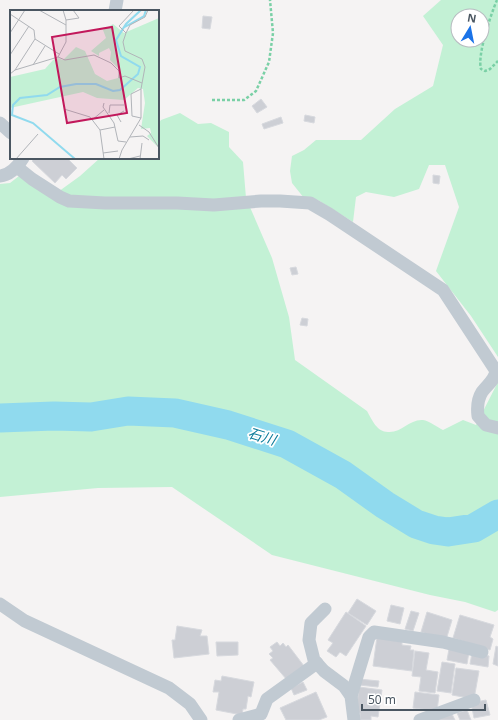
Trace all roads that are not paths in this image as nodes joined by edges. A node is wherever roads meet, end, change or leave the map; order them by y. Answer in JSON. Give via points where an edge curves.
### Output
{"nodes":[{"id":1,"x":117,"y":0,"type":"edge"},
{"id":2,"x":115,"y":10,"type":"edge"},
{"id":3,"x":0,"y":123,"type":"edge"},
{"id":4,"x":10,"y":132,"type":"edge"},
{"id":5,"x":20,"y":163,"type":"edge"},
{"id":6,"x":0,"y":176,"type":"edge"},
{"id":7,"x":498,"y":428,"type":"edge"},
{"id":8,"x":0,"y":604,"type":"edge"},
{"id":9,"x":325,"y":609,"type":"dead end"},
{"id":10,"x":482,"y":652,"type":"dead end"},
{"id":11,"x":317,"y":663,"type":"junction"},
{"id":12,"x":351,"y":696,"type":"junction"},
{"id":13,"x":474,"y":700,"type":"dead end"},
{"id":14,"x":201,"y":720,"type":"edge"},
{"id":15,"x":239,"y":720,"type":"edge"},
{"id":16,"x":354,"y":720,"type":"edge"},
{"id":17,"x":420,"y":720,"type":"edge"}],
"edges":[{"from":1,"to":2,"type":"street"},
{"from":3,"to":4,"type":"street"},
{"from":5,"to":6,"type":"street","via":[[4,176]]},
{"from":5,"to":7,"type":"street","via":[[32,179],[69,201],[214,205],[261,201],[310,204],[323,210],[443,290],[496,371],[481,393],[477,404],[478,416],[486,425]]},
{"from":8,"to":14,"type":"street","via":[[25,621],[169,688],[190,704]]},
{"from":9,"to":11,"type":"street","via":[[311,624],[309,640]]},
{"from":10,"to":12,"type":"street","via":[[444,642],[374,632],[368,637]]},
{"from":11,"to":12,"type":"street","via":[[344,686]]},
{"from":11,"to":15,"type":"street","via":[[267,699],[261,714]]},
{"from":12,"to":16,"type":"street"},
{"from":13,"to":17,"type":"street"}]}
